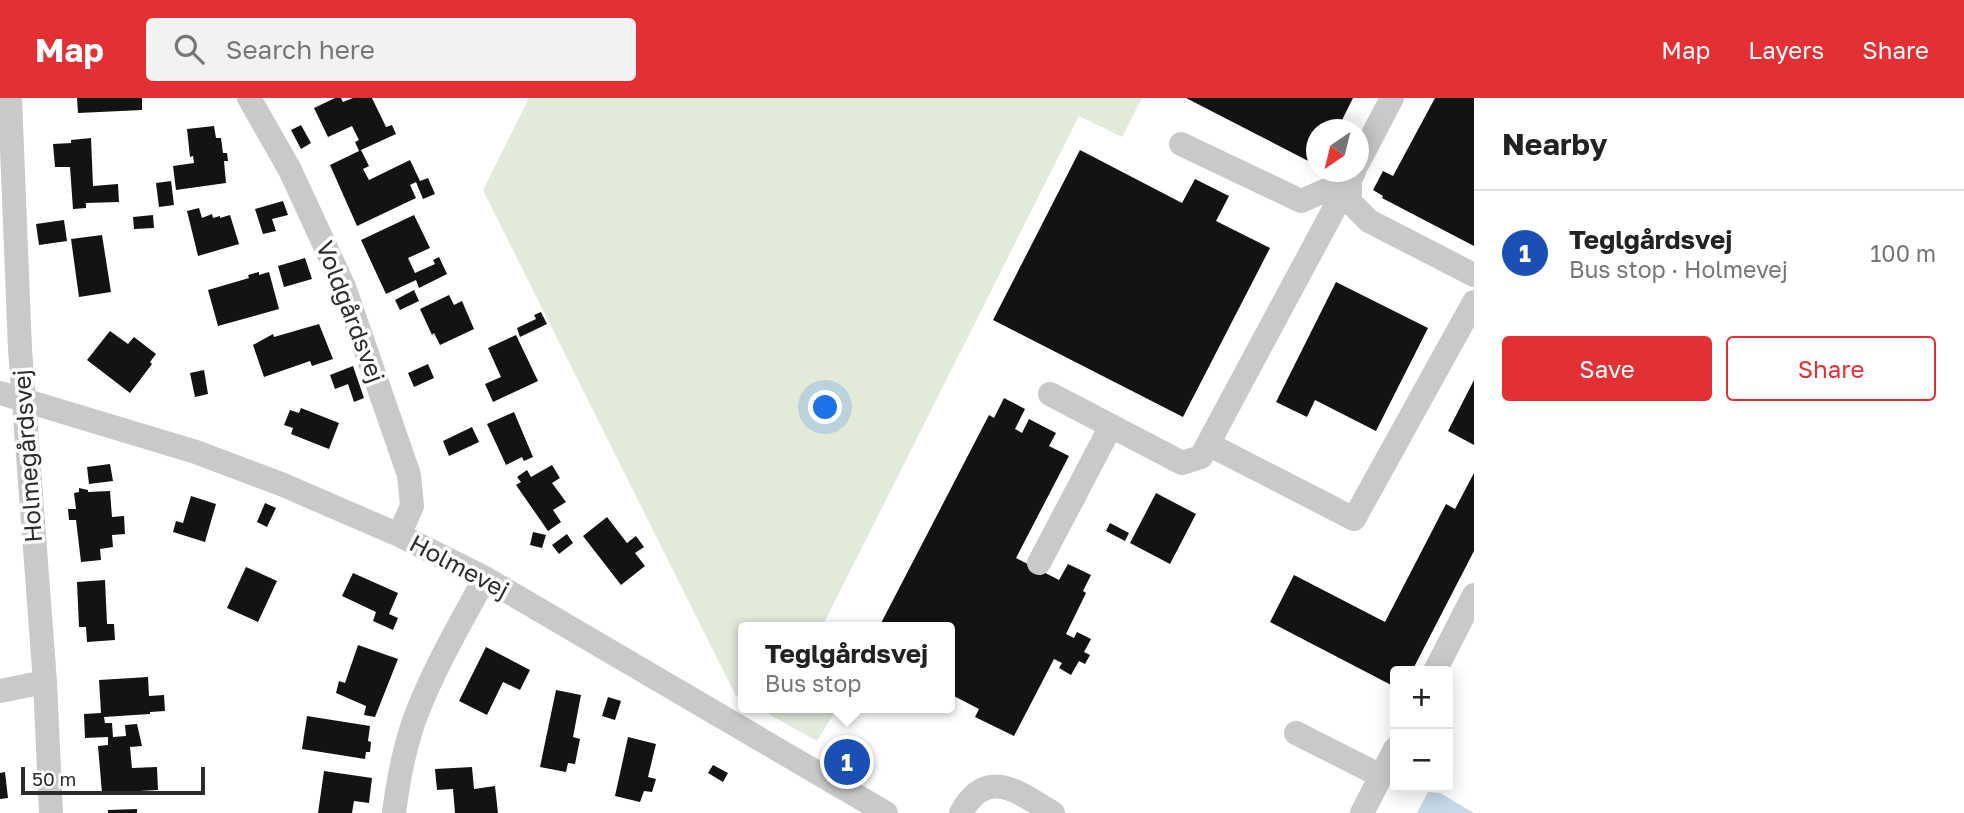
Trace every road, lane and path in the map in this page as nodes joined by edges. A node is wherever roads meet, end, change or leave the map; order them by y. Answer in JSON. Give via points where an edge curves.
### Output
{"nodes":[{"id":1,"x":10,"y":98,"type":"edge"},
{"id":2,"x":249,"y":98,"type":"edge"},
{"id":3,"x":1392,"y":98,"type":"edge"},
{"id":4,"x":6,"y":134,"type":"edge"},
{"id":5,"x":1369,"y":142,"type":"edge"},
{"id":6,"x":1181,"y":144,"type":"dead end"},
{"id":7,"x":1335,"y":182,"type":"edge"},
{"id":8,"x":1348,"y":182,"type":"edge"},
{"id":9,"x":1353,"y":182,"type":"edge"},
{"id":10,"x":1474,"y":275,"type":"edge"},
{"id":11,"x":1474,"y":302,"type":"edge"},
{"id":12,"x":0,"y":393,"type":"edge"},
{"id":13,"x":1050,"y":394,"type":"dead end"},
{"id":14,"x":24,"y":400,"type":"junction"},
{"id":15,"x":1111,"y":426,"type":"junction"},
{"id":16,"x":1208,"y":444,"type":"junction"},
{"id":17,"x":399,"y":535,"type":"junction"},
{"id":18,"x":1039,"y":562,"type":"dead end"},
{"id":19,"x":485,"y":578,"type":"junction"},
{"id":20,"x":1474,"y":595,"type":"edge"},
{"id":21,"x":1438,"y":666,"type":"edge"},
{"id":22,"x":45,"y":682,"type":"junction"},
{"id":23,"x":0,"y":691,"type":"edge"},
{"id":24,"x":1296,"y":733,"type":"dead end"},
{"id":25,"x":1390,"y":759,"type":"edge"},
{"id":26,"x":1381,"y":776,"type":"junction"},
{"id":27,"x":51,"y":813,"type":"edge"},
{"id":28,"x":394,"y":813,"type":"edge"},
{"id":29,"x":886,"y":813,"type":"edge"},
{"id":30,"x":961,"y":813,"type":"edge"},
{"id":31,"x":1053,"y":813,"type":"edge"},
{"id":32,"x":1362,"y":813,"type":"edge"}],
"edges":[{"from":1,"to":4,"type":"street","name":"Holmegårdsvej"},
{"from":2,"to":17,"type":"street","name":"Voldgårdsvej","via":[[290,170],[344,287],[405,462],[412,506]]},
{"from":3,"to":5,"type":"street"},
{"from":4,"to":14,"type":"street","name":"Holmegårdsvej"},
{"from":6,"to":7,"type":"street","via":[[1301,201]]},
{"from":8,"to":16,"type":"street"},
{"from":9,"to":10,"type":"street","via":[[1350,202],[1369,221]]},
{"from":11,"to":16,"type":"street","via":[[1354,519]]},
{"from":12,"to":14,"type":"street","name":"Holmevej"},
{"from":13,"to":15,"type":"street"},
{"from":14,"to":17,"type":"street","name":"Holmevej","via":[[216,459]]},
{"from":14,"to":22,"type":"street","name":"Holmegårdsvej"},
{"from":15,"to":16,"type":"street","via":[[1182,463],[1201,457]]},
{"from":15,"to":18,"type":"street"},
{"from":17,"to":19,"type":"street","name":"Holmevej"},
{"from":19,"to":28,"type":"street","via":[[415,719]]},
{"from":19,"to":29,"type":"street","name":"Holmevej"},
{"from":20,"to":21,"type":"street"},
{"from":22,"to":23,"type":"street"},
{"from":22,"to":27,"type":"street","name":"Holmegårdsvej"},
{"from":24,"to":26,"type":"street"},
{"from":25,"to":26,"type":"street"},
{"from":26,"to":32,"type":"street"},
{"from":30,"to":31,"type":"street","via":[[969,798],[989,786],[1013,790]]}]}
